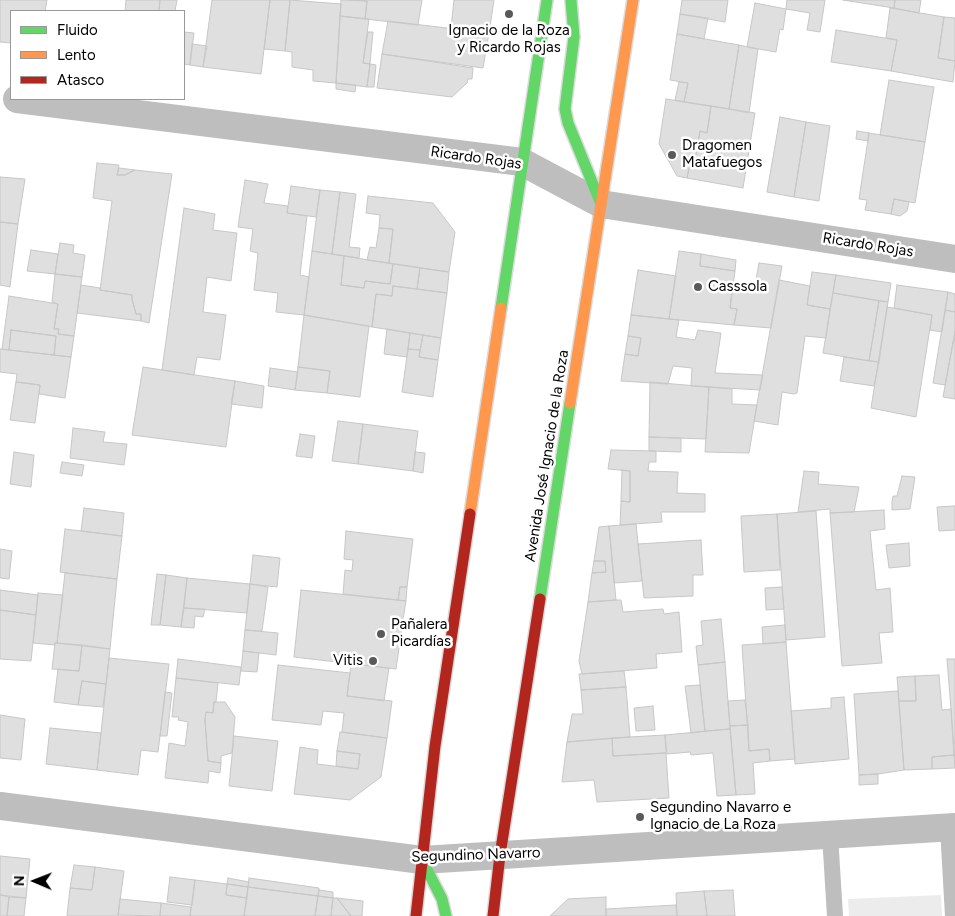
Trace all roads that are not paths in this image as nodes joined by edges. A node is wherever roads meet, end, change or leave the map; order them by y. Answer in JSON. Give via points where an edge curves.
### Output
{"nodes":[{"id":1,"x":547,"y":0,"type":"edge"},
{"id":2,"x":571,"y":0,"type":"edge"},
{"id":3,"x":632,"y":0,"type":"edge"},
{"id":4,"x":25,"y":100,"type":"edge"},
{"id":5,"x":522,"y":162,"type":"junction"},
{"id":6,"x":601,"y":204,"type":"junction"},
{"id":7,"x":954,"y":253,"type":"edge"},
{"id":8,"x":0,"y":806,"type":"edge"},
{"id":9,"x":951,"y":828,"type":"edge"},
{"id":10,"x":830,"y":835,"type":"junction"},
{"id":11,"x":500,"y":855,"type":"junction"},
{"id":12,"x":422,"y":860,"type":"junction"},
{"id":13,"x":416,"y":916,"type":"edge"},
{"id":14,"x":446,"y":916,"type":"edge"},
{"id":15,"x":493,"y":916,"type":"edge"},
{"id":16,"x":835,"y":916,"type":"edge"},
{"id":17,"x":953,"y":916,"type":"edge"}],
"edges":[{"from":1,"to":5,"type":"main road"},
{"from":2,"to":6,"type":"main road","via":[[574,38],[565,109]]},
{"from":3,"to":6,"type":"main road","name":"Avenida José Ignacio de la Roza"},
{"from":4,"to":5,"type":"street","name":"Ricardo Rojas"},
{"from":5,"to":6,"type":"street","name":"Ricardo Rojas"},
{"from":5,"to":12,"type":"main road","via":[[435,746]]},
{"from":6,"to":7,"type":"street","name":"Ricardo Rojas"},
{"from":6,"to":11,"type":"main road","name":"Avenida José Ignacio de la Roza"},
{"from":8,"to":12,"type":"street","name":"Segundino Navarro"},
{"from":9,"to":10,"type":"street","name":"Segundino Navarro"},
{"from":9,"to":17,"type":"lane"},
{"from":10,"to":11,"type":"street","name":"Segundino Navarro"},
{"from":10,"to":16,"type":"lane"},
{"from":11,"to":12,"type":"street","name":"Segundino Navarro"},
{"from":11,"to":15,"type":"main road","name":"Avenida José Ignacio de la Roza"},
{"from":12,"to":13,"type":"main road"},
{"from":12,"to":14,"type":"main road","via":[[442,899]]}]}
